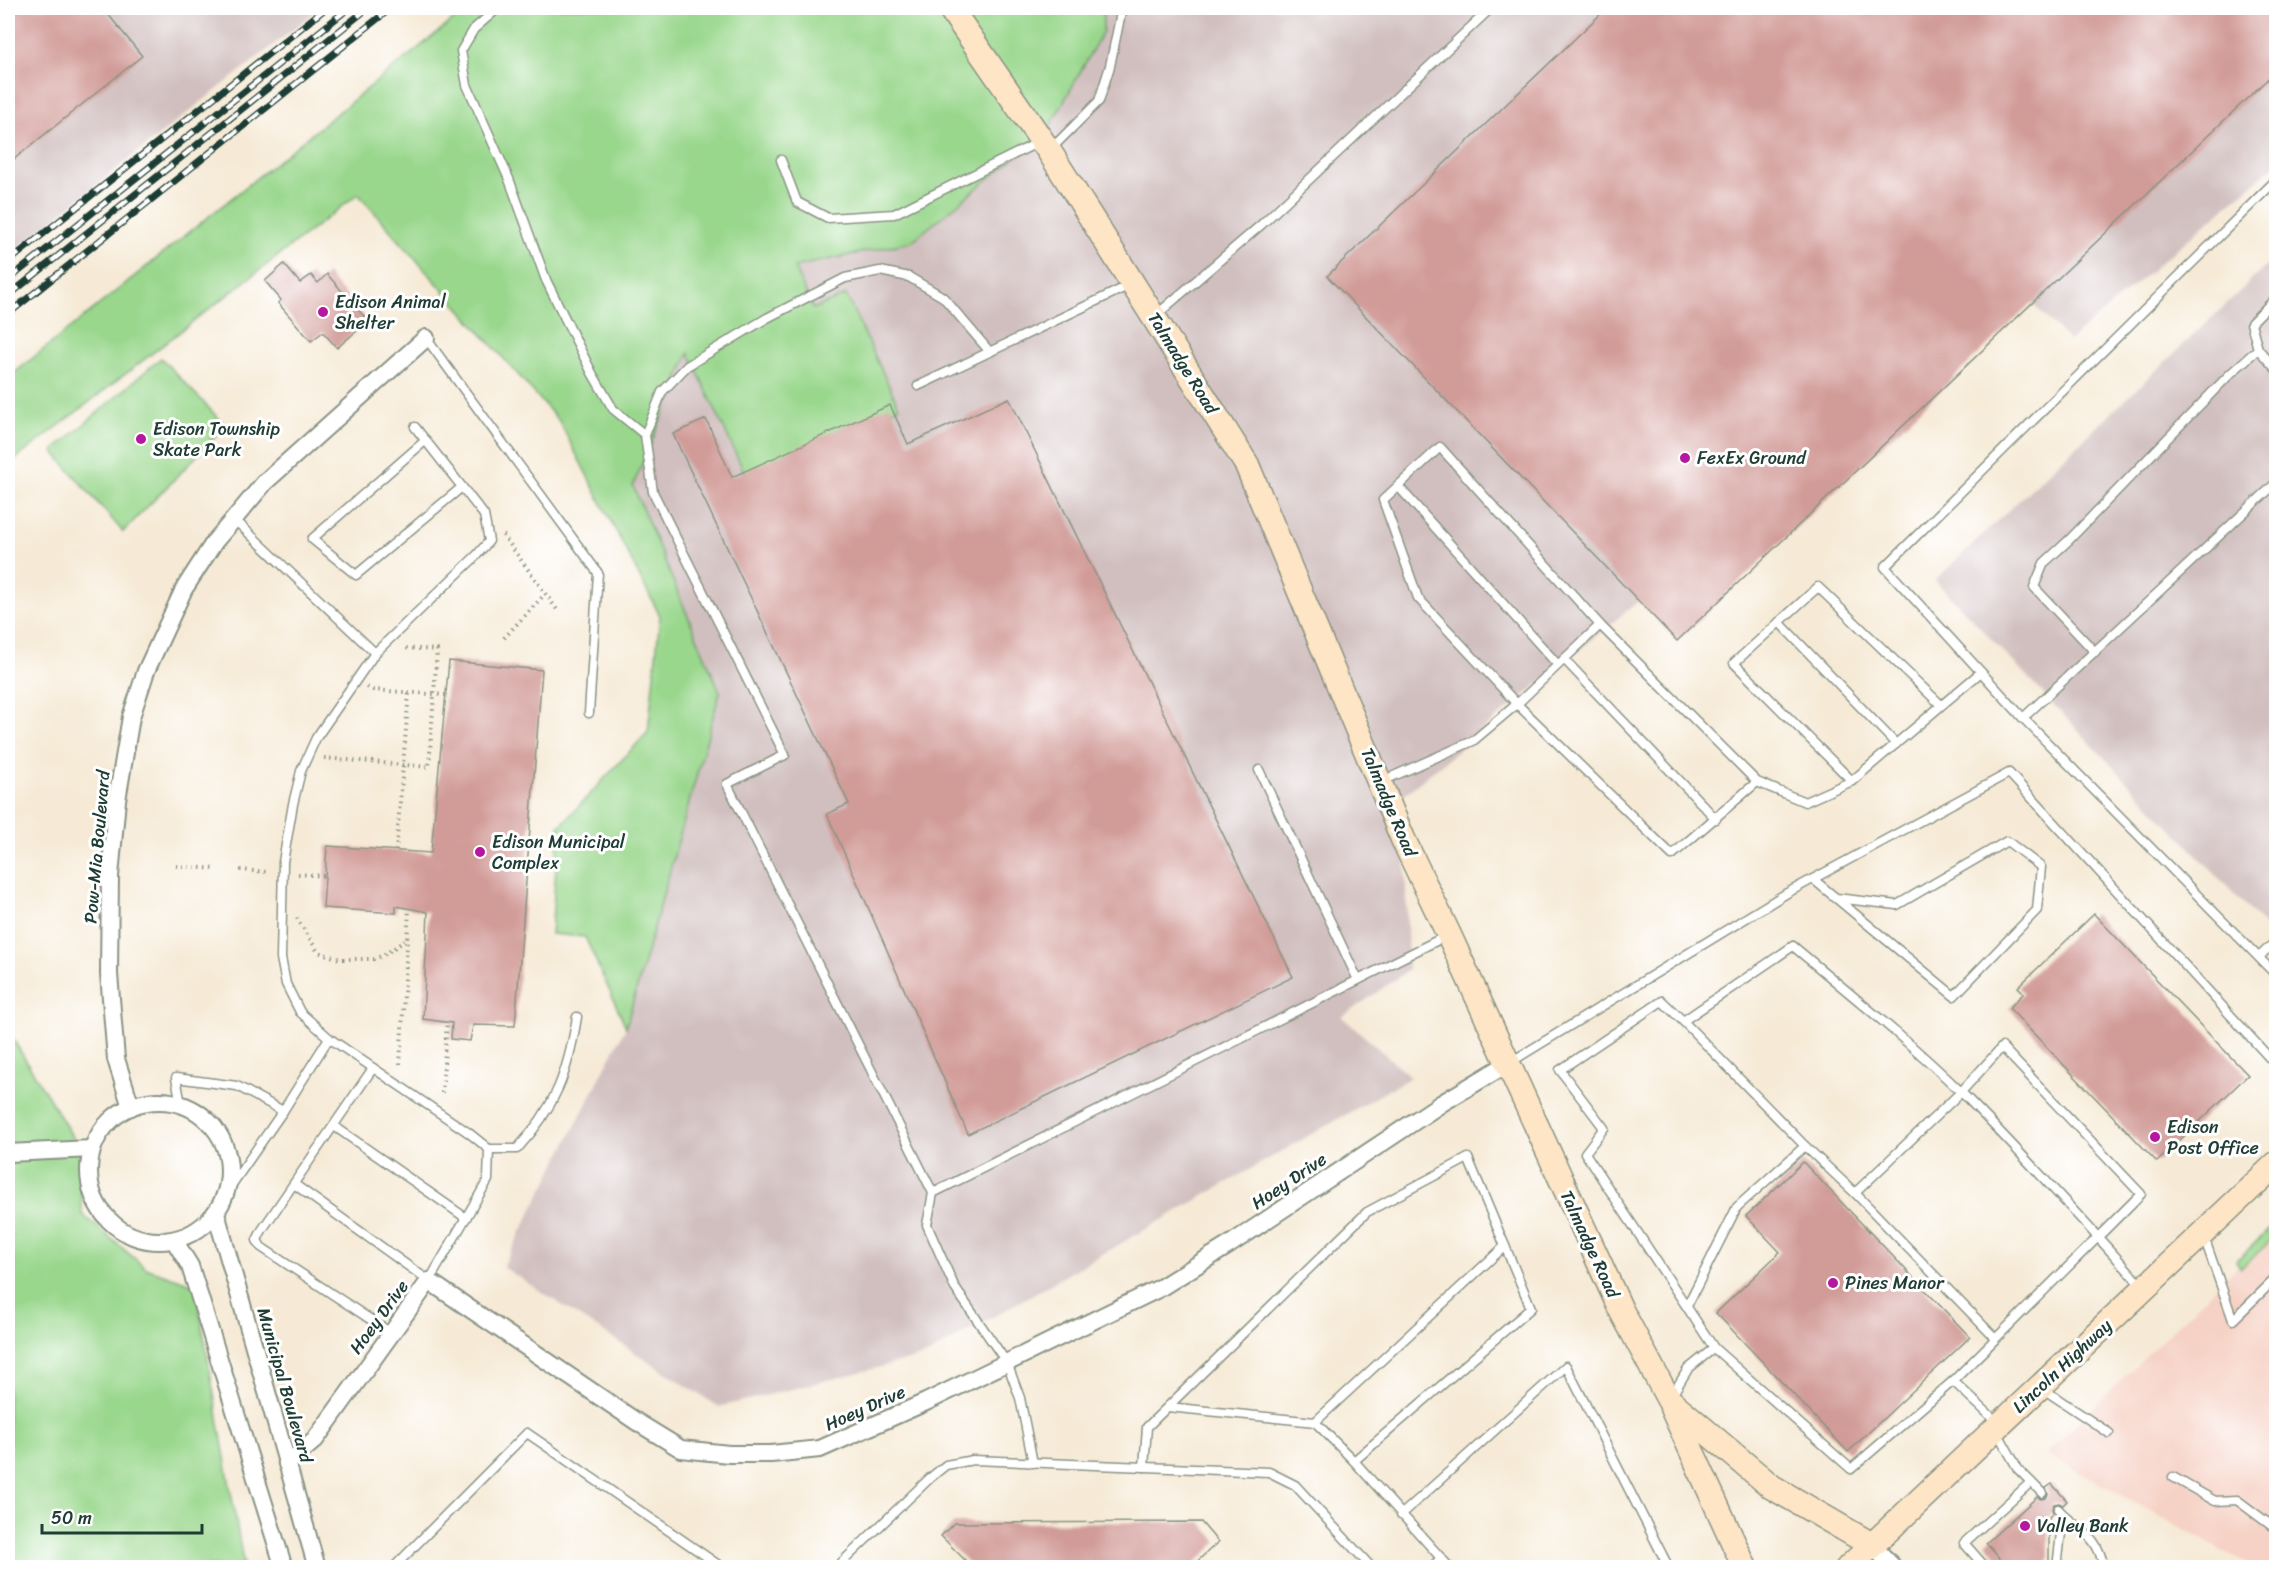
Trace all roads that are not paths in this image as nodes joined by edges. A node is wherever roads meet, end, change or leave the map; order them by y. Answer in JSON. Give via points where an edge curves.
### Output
{"nodes":[{"id":1,"x":498,"y":8,"type":"edge"},
{"id":2,"x":950,"y":8,"type":"edge"},
{"id":3,"x":1122,"y":8,"type":"edge"},
{"id":4,"x":1491,"y":8,"type":"edge"},
{"id":5,"x":1045,"y":146,"type":"junction"},
{"id":6,"x":781,"y":160,"type":"dead end"},
{"id":7,"x":2277,"y":180,"type":"edge"},
{"id":8,"x":1132,"y":284,"type":"junction"},
{"id":9,"x":2277,"y":298,"type":"edge"},
{"id":10,"x":1154,"y":317,"type":"junction"},
{"id":11,"x":426,"y":338,"type":"joint"},
{"id":12,"x":2258,"y":349,"type":"junction"},
{"id":13,"x":990,"y":352,"type":"junction"},
{"id":14,"x":2277,"y":369,"type":"edge"},
{"id":15,"x":918,"y":386,"type":"dead end"},
{"id":16,"x":415,"y":427,"type":"dead end"},
{"id":17,"x":645,"y":435,"type":"junction"},
{"id":18,"x":426,"y":440,"type":"junction"},
{"id":19,"x":2277,"y":483,"type":"edge"},
{"id":20,"x":462,"y":486,"type":"junction"},
{"id":21,"x":1398,"y":486,"type":"junction"},
{"id":22,"x":234,"y":519,"type":"junction"},
{"id":23,"x":1779,"y":622,"type":"junction"},
{"id":24,"x":1600,"y":625,"type":"junction"},
{"id":25,"x":2095,"y":652,"type":"junction"},
{"id":26,"x":375,"y":653,"type":"junction"},
{"id":27,"x":1561,"y":662,"type":"junction"},
{"id":28,"x":1980,"y":672,"type":"junction"},
{"id":29,"x":1517,"y":704,"type":"junction"},
{"id":30,"x":1941,"y":705,"type":"junction"},
{"id":31,"x":589,"y":713,"type":"dead end"},
{"id":32,"x":2023,"y":718,"type":"junction"},
{"id":33,"x":1896,"y":744,"type":"junction"},
{"id":34,"x":1258,"y":770,"type":"dead end"},
{"id":35,"x":1852,"y":781,"type":"junction"},
{"id":36,"x":1379,"y":782,"type":"junction"},
{"id":37,"x":1757,"y":782,"type":"junction"},
{"id":38,"x":1716,"y":819,"type":"junction"},
{"id":39,"x":1813,"y":879,"type":"junction"},
{"id":40,"x":1836,"y":898,"type":"junction"},
{"id":41,"x":1449,"y":935,"type":"junction"},
{"id":42,"x":2277,"y":941,"type":"edge"},
{"id":43,"x":2259,"y":957,"type":"junction"},
{"id":44,"x":2277,"y":975,"type":"edge"},
{"id":45,"x":1358,"y":980,"type":"junction"},
{"id":46,"x":577,"y":1017,"type":"dead end"},
{"id":47,"x":1683,"y":1021,"type":"junction"},
{"id":48,"x":329,"y":1038,"type":"junction"},
{"id":49,"x":1507,"y":1064,"type":"junction"},
{"id":50,"x":2277,"y":1065,"type":"edge"},
{"id":51,"x":373,"y":1068,"type":"junction"},
{"id":52,"x":1961,"y":1092,"type":"junction"},
{"id":53,"x":181,"y":1104,"type":"junction"},
{"id":54,"x":131,"y":1107,"type":"junction"},
{"id":55,"x":283,"y":1111,"type":"junction"},
{"id":56,"x":334,"y":1126,"type":"junction"},
{"id":57,"x":1805,"y":1146,"type":"junction"},
{"id":58,"x":92,"y":1149,"type":"junction"},
{"id":59,"x":489,"y":1149,"type":"junction"},
{"id":60,"x":8,"y":1153,"type":"edge"},
{"id":61,"x":2277,"y":1164,"type":"edge"},
{"id":62,"x":294,"y":1184,"type":"junction"},
{"id":63,"x":226,"y":1193,"type":"junction"},
{"id":64,"x":933,"y":1193,"type":"junction"},
{"id":65,"x":1855,"y":1193,"type":"junction"},
{"id":66,"x":216,"y":1213,"type":"junction"},
{"id":67,"x":466,"y":1218,"type":"junction"},
{"id":68,"x":2202,"y":1234,"type":"junction"},
{"id":69,"x":2098,"y":1237,"type":"junction"},
{"id":70,"x":174,"y":1240,"type":"junction"},
{"id":71,"x":1505,"y":1246,"type":"junction"},
{"id":72,"x":2277,"y":1278,"type":"edge"},
{"id":73,"x":429,"y":1281,"type":"junction"},
{"id":74,"x":2144,"y":1288,"type":"junction"},
{"id":75,"x":1687,"y":1306,"type":"junction"},
{"id":76,"x":392,"y":1334,"type":"junction"},
{"id":77,"x":1995,"y":1338,"type":"junction"},
{"id":78,"x":1714,"y":1348,"type":"junction"},
{"id":79,"x":1007,"y":1363,"type":"junction"},
{"id":80,"x":1953,"y":1381,"type":"junction"},
{"id":81,"x":2040,"y":1387,"type":"junction"},
{"id":82,"x":1669,"y":1400,"type":"junction"},
{"id":83,"x":1168,"y":1407,"type":"junction"},
{"id":84,"x":1315,"y":1422,"type":"junction"},
{"id":85,"x":1998,"y":1427,"type":"junction"},
{"id":86,"x":2109,"y":1433,"type":"dead end"},
{"id":87,"x":1354,"y":1461,"type":"junction"},
{"id":88,"x":1033,"y":1463,"type":"junction"},
{"id":89,"x":287,"y":1464,"type":"junction"},
{"id":90,"x":1144,"y":1467,"type":"junction"},
{"id":91,"x":2173,"y":1477,"type":"dead end"},
{"id":92,"x":2031,"y":1482,"type":"junction"},
{"id":93,"x":2042,"y":1493,"type":"dead end"},
{"id":94,"x":1401,"y":1515,"type":"junction"},
{"id":95,"x":2277,"y":1530,"type":"edge"},
{"id":96,"x":1872,"y":1545,"type":"junction"},
{"id":97,"x":1441,"y":1558,"type":"junction"},
{"id":98,"x":284,"y":1568,"type":"edge"},
{"id":99,"x":317,"y":1568,"type":"edge"},
{"id":100,"x":393,"y":1568,"type":"edge"},
{"id":101,"x":723,"y":1568,"type":"edge"},
{"id":102,"x":836,"y":1568,"type":"edge"},
{"id":103,"x":1372,"y":1568,"type":"edge"},
{"id":104,"x":1431,"y":1568,"type":"edge"},
{"id":105,"x":1450,"y":1568,"type":"edge"},
{"id":106,"x":1669,"y":1568,"type":"edge"},
{"id":107,"x":1745,"y":1568,"type":"edge"},
{"id":108,"x":1848,"y":1568,"type":"edge"},
{"id":109,"x":1894,"y":1568,"type":"edge"},
{"id":110,"x":1986,"y":1568,"type":"edge"},
{"id":111,"x":2057,"y":1568,"type":"edge"},
{"id":112,"x":2104,"y":1568,"type":"edge"}],
"edges":[{"from":1,"to":17,"type":"lane","via":[[474,29],[461,51],[467,85],[509,179],[546,279],[592,373],[613,409]]},
{"from":2,"to":5,"type":"street","name":"Talmadge Road"},
{"from":3,"to":5,"type":"lane","via":[[1099,101]]},
{"from":4,"to":10,"type":"lane","via":[[1262,224]]},
{"from":5,"to":6,"type":"lane","via":[[894,214],[828,218],[797,202]]},
{"from":5,"to":8,"type":"street","name":"Talmadge Road"},
{"from":7,"to":28,"type":"lane","via":[[1886,567]]},
{"from":8,"to":10,"type":"street","name":"Talmadge Road"},
{"from":8,"to":13,"type":"lane"},
{"from":9,"to":12,"type":"lane","via":[[2252,323]]},
{"from":10,"to":36,"type":"street","name":"Talmadge Road","via":[[1247,465]]},
{"from":11,"to":22,"type":"street","name":"Pow-Mia Boulevard","via":[[265,482]]},
{"from":11,"to":31,"type":"lane","via":[[598,573]]},
{"from":12,"to":14,"type":"lane"},
{"from":12,"to":25,"type":"lane","via":[[2044,562],[2034,587]]},
{"from":13,"to":15,"type":"lane"},
{"from":13,"to":17,"type":"lane","via":[[943,297],[909,277],[880,271],[845,278],[767,318],[687,366],[662,392]]},
{"from":16,"to":18,"type":"lane"},
{"from":17,"to":64,"type":"lane","via":[[653,492],[785,755],[727,784]]},
{"from":18,"to":20,"type":"lane"},
{"from":18,"to":20,"type":"lane","via":[[312,539],[356,575]]},
{"from":19,"to":25,"type":"lane"},
{"from":20,"to":26,"type":"lane","via":[[484,515],[489,542]]},
{"from":21,"to":24,"type":"lane","via":[[1440,447]]},
{"from":21,"to":27,"type":"lane"},
{"from":21,"to":29,"type":"lane","via":[[1383,500],[1418,598]]},
{"from":22,"to":26,"type":"lane"},
{"from":22,"to":54,"type":"street","name":"Pow-Mia Boulevard","via":[[184,589],[146,671],[131,717],[117,800],[110,876],[108,974],[116,1059]]},
{"from":23,"to":30,"type":"lane","via":[[1818,587]]},
{"from":23,"to":33,"type":"lane"},
{"from":23,"to":35,"type":"lane","via":[[1734,663]]},
{"from":24,"to":27,"type":"lane"},
{"from":24,"to":37,"type":"lane"},
{"from":25,"to":32,"type":"lane"},
{"from":26,"to":48,"type":"lane","via":[[316,738],[301,771],[283,862],[281,947],[286,984],[300,1012]]},
{"from":27,"to":29,"type":"lane"},
{"from":27,"to":38,"type":"lane"},
{"from":28,"to":30,"type":"lane"},
{"from":28,"to":32,"type":"lane"},
{"from":29,"to":36,"type":"lane","via":[[1473,741]]},
{"from":29,"to":38,"type":"lane","via":[[1672,855]]},
{"from":30,"to":33,"type":"lane"},
{"from":32,"to":43,"type":"lane"},
{"from":33,"to":35,"type":"lane"},
{"from":34,"to":45,"type":"lane"},
{"from":35,"to":37,"type":"lane","via":[[1805,802]]},
{"from":36,"to":41,"type":"street","name":"Talmadge Road"},
{"from":37,"to":38,"type":"lane"},
{"from":39,"to":40,"type":"lane"},
{"from":39,"to":49,"type":"lane"},
{"from":39,"to":50,"type":"lane","via":[[2009,773]]},
{"from":40,"to":40,"type":"lane","via":[[1954,996],[2037,910],[2041,867],[2007,841],[1897,905]]},
{"from":41,"to":45,"type":"lane"},
{"from":41,"to":49,"type":"street","name":"Talmadge Road"},
{"from":42,"to":43,"type":"lane"},
{"from":43,"to":44,"type":"lane"},
{"from":45,"to":64,"type":"lane"},
{"from":46,"to":59,"type":"lane","via":[[571,1055],[557,1094],[534,1130],[517,1149]]},
{"from":47,"to":52,"type":"lane","via":[[1793,946]]},
{"from":47,"to":57,"type":"lane"},
{"from":47,"to":75,"type":"lane","via":[[1662,1001],[1560,1070],[1604,1128],[1585,1153]]},
{"from":48,"to":51,"type":"lane"},
{"from":48,"to":55,"type":"lane"},
{"from":49,"to":79,"type":"street","name":"Hoey Drive","via":[[1442,1102],[1160,1288]]},
{"from":49,"to":82,"type":"street","name":"Talmadge Road","via":[[1621,1310]]},
{"from":51,"to":56,"type":"lane"},
{"from":51,"to":59,"type":"lane"},
{"from":52,"to":65,"type":"lane"},
{"from":52,"to":69,"type":"lane"},
{"from":52,"to":69,"type":"lane","via":[[2002,1047],[2141,1194]]},
{"from":53,"to":54,"type":"street","via":[[159,1101]]},
{"from":53,"to":55,"type":"lane","via":[[176,1078],[237,1086]]},
{"from":53,"to":63,"type":"street","via":[[207,1119],[220,1136],[230,1171]]},
{"from":54,"to":58,"type":"street","via":[[112,1119]]},
{"from":55,"to":63,"type":"lane"},
{"from":56,"to":62,"type":"lane"},
{"from":56,"to":67,"type":"lane"},
{"from":57,"to":65,"type":"lane"},
{"from":57,"to":75,"type":"lane","via":[[1737,1207]]},
{"from":58,"to":60,"type":"street"},
{"from":58,"to":70,"type":"street","via":[[92,1193],[112,1224],[137,1238]]},
{"from":59,"to":67,"type":"lane","via":[[488,1180]]},
{"from":61,"to":68,"type":"street","name":"Lincoln Highway"},
{"from":62,"to":73,"type":"lane"},
{"from":62,"to":76,"type":"lane","via":[[262,1230],[257,1240],[261,1247]]},
{"from":63,"to":66,"type":"street"},
{"from":64,"to":79,"type":"lane","via":[[927,1225],[956,1288]]},
{"from":65,"to":77,"type":"lane"},
{"from":66,"to":70,"type":"street","via":[[188,1236]]},
{"from":66,"to":89,"type":"street","name":"Municipal Boulevard"},
{"from":67,"to":73,"type":"lane"},
{"from":68,"to":72,"type":"lane","via":[[2233,1320]]},
{"from":68,"to":74,"type":"street","name":"Lincoln Highway"},
{"from":69,"to":74,"type":"lane"},
{"from":69,"to":77,"type":"lane"},
{"from":70,"to":98,"type":"street","via":[[190,1266]]},
{"from":71,"to":83,"type":"lane","via":[[1468,1158],[1368,1212]]},
{"from":71,"to":84,"type":"lane"},
{"from":71,"to":87,"type":"lane","via":[[1531,1308]]},
{"from":73,"to":76,"type":"street","name":"Hoey Drive"},
{"from":73,"to":79,"type":"street","name":"Hoey Drive","via":[[681,1449],[771,1454],[820,1449]]},
{"from":74,"to":81,"type":"street","name":"Lincoln Highway"},
{"from":75,"to":78,"type":"lane"},
{"from":76,"to":89,"type":"street","name":"Hoey Drive","via":[[315,1440]]},
{"from":77,"to":80,"type":"lane"},
{"from":78,"to":80,"type":"lane","via":[[1851,1469]]},
{"from":78,"to":82,"type":"lane","via":[[1688,1369]]},
{"from":79,"to":88,"type":"lane","via":[[1020,1398]]},
{"from":80,"to":85,"type":"lane"},
{"from":81,"to":85,"type":"street","name":"Lincoln Highway"},
{"from":81,"to":86,"type":"lane"},
{"from":82,"to":96,"type":"street","name":"Talmadge Road","via":[[1772,1487]]},
{"from":82,"to":107,"type":"street"},
{"from":83,"to":84,"type":"lane"},
{"from":83,"to":90,"type":"lane","via":[[1147,1427]]},
{"from":84,"to":87,"type":"lane"},
{"from":85,"to":92,"type":"lane","via":[[2018,1469]]},
{"from":85,"to":96,"type":"street","name":"Lincoln Highway"},
{"from":87,"to":94,"type":"lane"},
{"from":88,"to":90,"type":"lane"},
{"from":88,"to":102,"type":"lane","via":[[974,1460],[946,1465]]},
{"from":89,"to":99,"type":"street","name":"Municipal Boulevard"},
{"from":90,"to":103,"type":"lane","via":[[1269,1472],[1295,1485]]},
{"from":91,"to":95,"type":"lane","via":[[2215,1501],[2237,1500]]},
{"from":92,"to":93,"type":"lane"},
{"from":92,"to":110,"type":"lane","via":[[1964,1543]]},
{"from":94,"to":97,"type":"lane"},
{"from":94,"to":106,"type":"lane","via":[[1566,1366]]},
{"from":96,"to":108,"type":"street","name":"Lincoln Highway"},
{"from":96,"to":109,"type":"street"},
{"from":97,"to":104,"type":"lane"},
{"from":97,"to":105,"type":"lane"},
{"from":100,"to":101,"type":"lane","via":[[527,1433]]},
{"from":111,"to":112,"type":"lane","via":[[2060,1512],[2094,1540]]}]}
